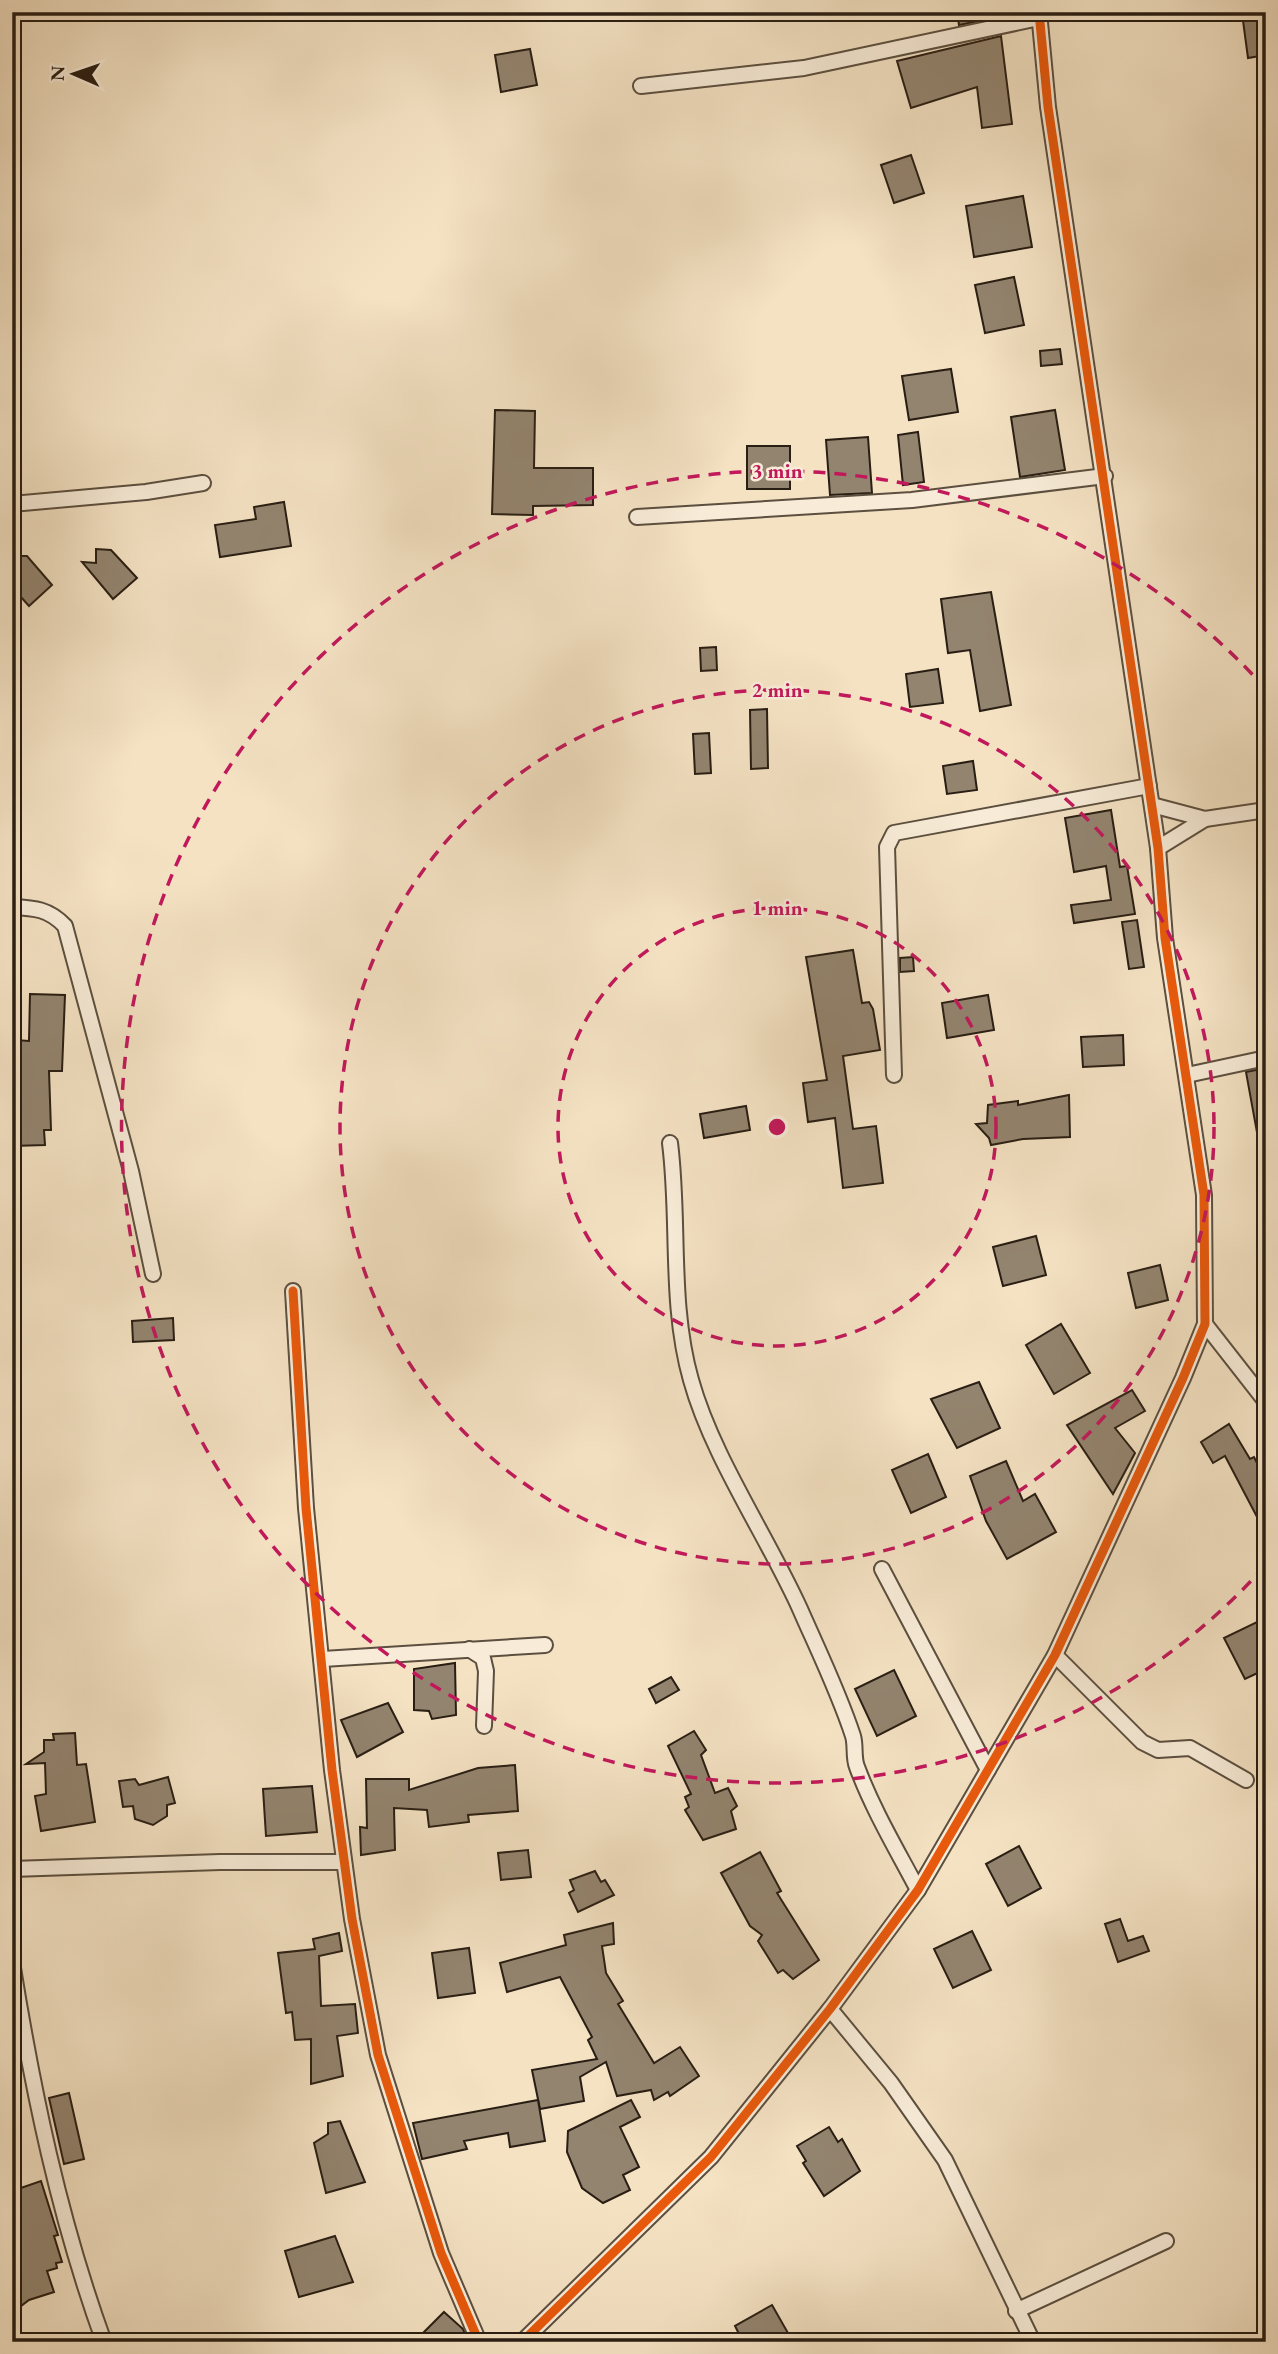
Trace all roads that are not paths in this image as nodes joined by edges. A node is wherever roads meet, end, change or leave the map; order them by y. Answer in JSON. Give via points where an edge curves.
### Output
{"nodes":[{"id":1,"x":1039,"y":15,"type":"edge"},
{"id":2,"x":641,"y":86,"type":"dead end"},
{"id":3,"x":1105,"y":476,"type":"junction"},
{"id":4,"x":203,"y":483,"type":"dead end"},
{"id":5,"x":12,"y":504,"type":"edge"},
{"id":6,"x":637,"y":516,"type":"dead end"},
{"id":7,"x":1149,"y":786,"type":"junction"},
{"id":8,"x":1152,"y":805,"type":"junction"},
{"id":9,"x":1266,"y":810,"type":"edge"},
{"id":10,"x":1205,"y":819,"type":"junction"},
{"id":11,"x":1158,"y":848,"type":"junction"},
{"id":12,"x":12,"y":907,"type":"edge"},
{"id":13,"x":1266,"y":1058,"type":"edge"},
{"id":14,"x":894,"y":1075,"type":"dead end"},
{"id":15,"x":1186,"y":1075,"type":"junction"},
{"id":16,"x":670,"y":1143,"type":"dead end"},
{"id":17,"x":153,"y":1274,"type":"dead end"},
{"id":18,"x":293,"y":1291,"type":"dead end"},
{"id":19,"x":1205,"y":1324,"type":"junction"},
{"id":20,"x":1266,"y":1402,"type":"edge"},
{"id":21,"x":882,"y":1569,"type":"dead end"},
{"id":22,"x":545,"y":1646,"type":"dead end"},
{"id":23,"x":468,"y":1648,"type":"junction"},
{"id":24,"x":1055,"y":1655,"type":"junction"},
{"id":25,"x":323,"y":1659,"type":"junction"},
{"id":26,"x":484,"y":1726,"type":"dead end"},
{"id":27,"x":988,"y":1770,"type":"junction"},
{"id":28,"x":1246,"y":1780,"type":"dead end"},
{"id":29,"x":343,"y":1862,"type":"junction"},
{"id":30,"x":12,"y":1869,"type":"edge"},
{"id":31,"x":918,"y":1890,"type":"junction"},
{"id":32,"x":12,"y":1962,"type":"edge"},
{"id":33,"x":830,"y":2009,"type":"junction"},
{"id":34,"x":1166,"y":2241,"type":"dead end"},
{"id":35,"x":1016,"y":2311,"type":"junction"},
{"id":36,"x":104,"y":2342,"type":"edge"},
{"id":37,"x":479,"y":2342,"type":"edge"},
{"id":38,"x":522,"y":2342,"type":"edge"},
{"id":39,"x":1032,"y":2342,"type":"edge"}],
"edges":[{"from":1,"to":2,"type":"street","via":[[804,68]]},
{"from":1,"to":3,"type":"street","via":[[1048,107]]},
{"from":3,"to":6,"type":"street","via":[[912,500]]},
{"from":3,"to":7,"type":"street"},
{"from":4,"to":5,"type":"street"},
{"from":7,"to":8,"type":"street"},
{"from":7,"to":14,"type":"street","via":[[894,833],[887,847]]},
{"from":8,"to":10,"type":"street"},
{"from":8,"to":11,"type":"street"},
{"from":9,"to":10,"type":"street"},
{"from":10,"to":11,"type":"street"},
{"from":11,"to":15,"type":"street","via":[[1165,938]]},
{"from":12,"to":17,"type":"street","via":[[38,908],[65,926],[131,1171]]},
{"from":13,"to":15,"type":"street"},
{"from":15,"to":19,"type":"street","via":[[1204,1195]]},
{"from":16,"to":31,"type":"street","via":[[681,1338],[691,1381],[799,1607],[854,1739],[855,1763],[866,1790]]},
{"from":18,"to":25,"type":"street","via":[[306,1508]]},
{"from":19,"to":20,"type":"street"},
{"from":19,"to":24,"type":"street"},
{"from":21,"to":27,"type":"street"},
{"from":22,"to":23,"type":"street"},
{"from":23,"to":25,"type":"street"},
{"from":23,"to":26,"type":"street","via":[[484,1658]]},
{"from":24,"to":27,"type":"street"},
{"from":24,"to":28,"type":"street","via":[[1142,1742],[1158,1750],[1190,1748]]},
{"from":25,"to":29,"type":"street"},
{"from":27,"to":31,"type":"street"},
{"from":29,"to":30,"type":"street","via":[[220,1861]]},
{"from":29,"to":37,"type":"street","via":[[378,2055],[442,2253]]},
{"from":31,"to":33,"type":"street"},
{"from":32,"to":36,"type":"street","via":[[53,2173],[77,2266]]},
{"from":33,"to":35,"type":"street","via":[[891,2083],[945,2160]]},
{"from":33,"to":38,"type":"street","via":[[710,2157]]},
{"from":34,"to":35,"type":"street"},
{"from":35,"to":39,"type":"street"}]}
